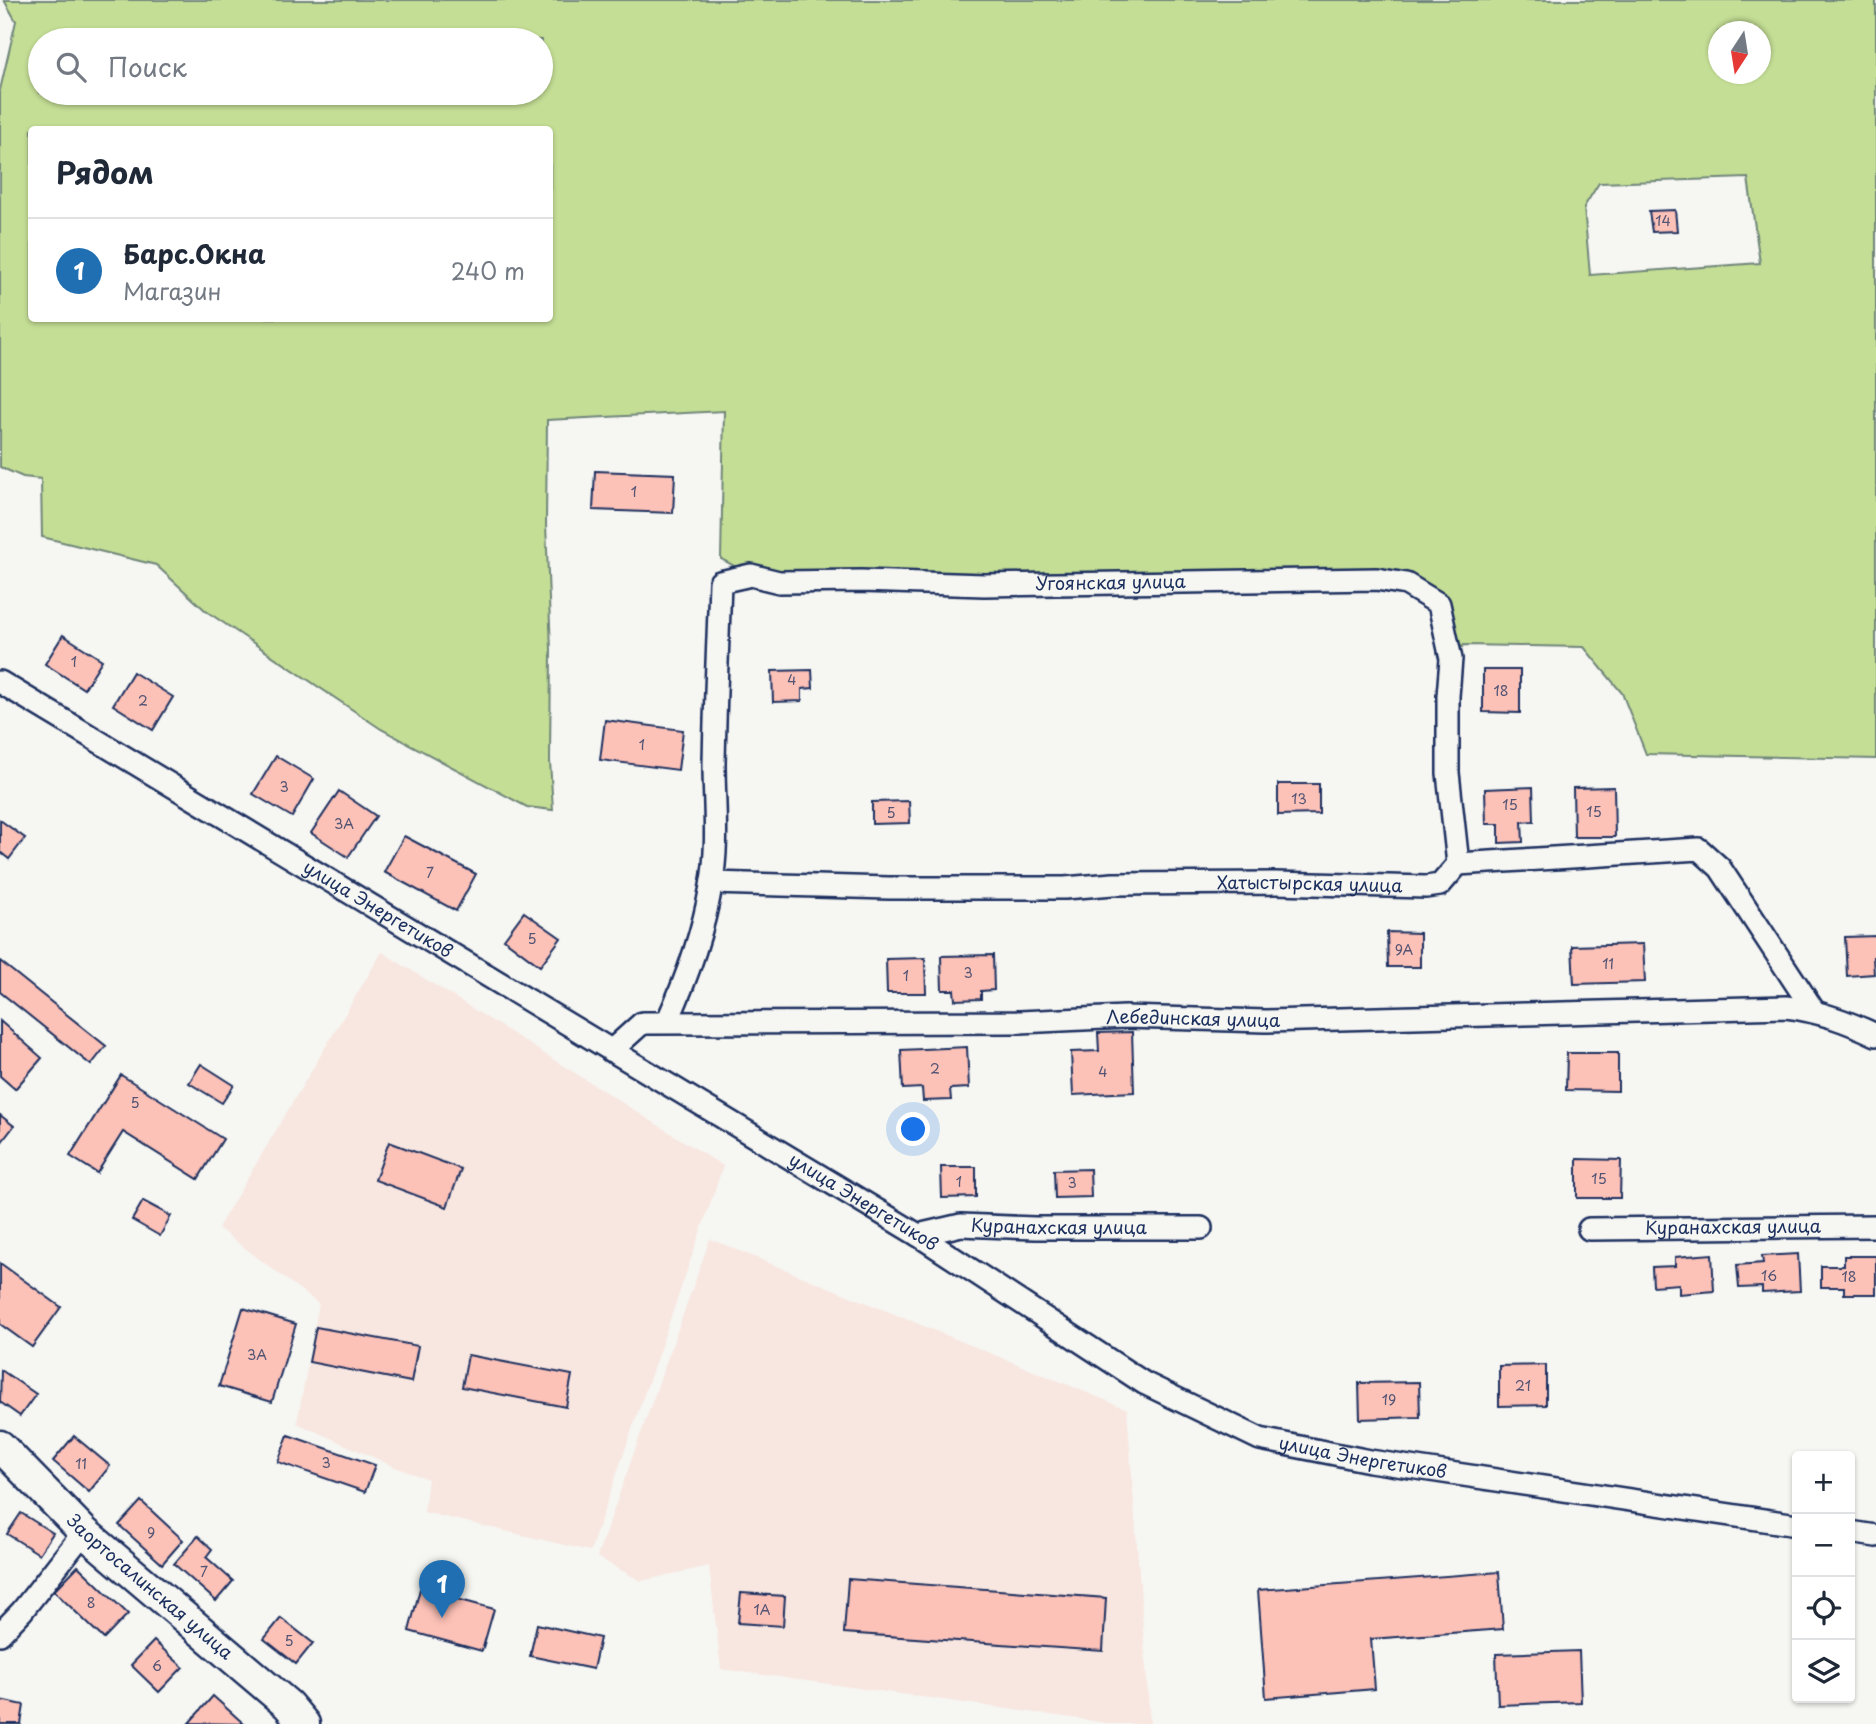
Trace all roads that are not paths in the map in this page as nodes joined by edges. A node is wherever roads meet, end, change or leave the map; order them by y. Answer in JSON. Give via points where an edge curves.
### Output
{"nodes":[{"id":1,"x":0,"y":682,"type":"edge"},
{"id":2,"x":1458,"y":864,"type":"junction"},
{"id":3,"x":712,"y":883,"type":"junction"},
{"id":4,"x":1814,"y":1011,"type":"junction"},
{"id":5,"x":667,"y":1022,"type":"junction"},
{"id":6,"x":1876,"y":1035,"type":"edge"},
{"id":7,"x":611,"y":1051,"type":"junction"},
{"id":8,"x":1876,"y":1226,"type":"edge"},
{"id":9,"x":1201,"y":1228,"type":"dead end"},
{"id":10,"x":1589,"y":1229,"type":"dead end"},
{"id":11,"x":918,"y":1235,"type":"junction"},
{"id":12,"x":0,"y":1446,"type":"edge"},
{"id":13,"x":1792,"y":1524,"type":"edge"},
{"id":14,"x":84,"y":1532,"type":"junction"},
{"id":15,"x":1855,"y":1533,"type":"edge"},
{"id":16,"x":1876,"y":1536,"type":"edge"},
{"id":17,"x":0,"y":1634,"type":"edge"},
{"id":18,"x":304,"y":1724,"type":"edge"}],
"edges":[{"from":1,"to":7,"type":"street","name":"улица Энергетиков"},
{"from":2,"to":3,"type":"street","name":"Хатыстырская улица","via":[[1440,885],[1426,887],[1275,883],[888,888]]},
{"from":2,"to":3,"type":"street","name":"Угоянская улица","via":[[1448,773],[1451,659],[1439,604],[1406,584],[1377,579],[984,585],[779,582],[751,575],[720,582]]},
{"from":2,"to":4,"type":"street","via":[[1699,849],[1720,868]]},
{"from":3,"to":5,"type":"street","via":[[704,923]]},
{"from":4,"to":5,"type":"street","name":"Лебединская улица","via":[[1786,1007],[1266,1021],[1125,1017],[1020,1022]]},
{"from":4,"to":6,"type":"street","name":"Лебединская улица"},
{"from":5,"to":7,"type":"street","name":"Лебединская улица","via":[[642,1023]]},
{"from":7,"to":11,"type":"street","name":"улица Энергетиков"},
{"from":8,"to":10,"type":"street","name":"Куранахская улица"},
{"from":9,"to":11,"type":"street","name":"Куранахская улица","via":[[961,1225]]},
{"from":11,"to":13,"type":"street","name":"улица Энергетиков","via":[[1144,1383],[1260,1439],[1370,1461]]},
{"from":12,"to":14,"type":"street","name":"Заортосалинская улица"},
{"from":14,"to":17,"type":"street"},
{"from":14,"to":18,"type":"street","name":"Заортосалинская улица","via":[[288,1704]]},
{"from":15,"to":16,"type":"street"}]}
